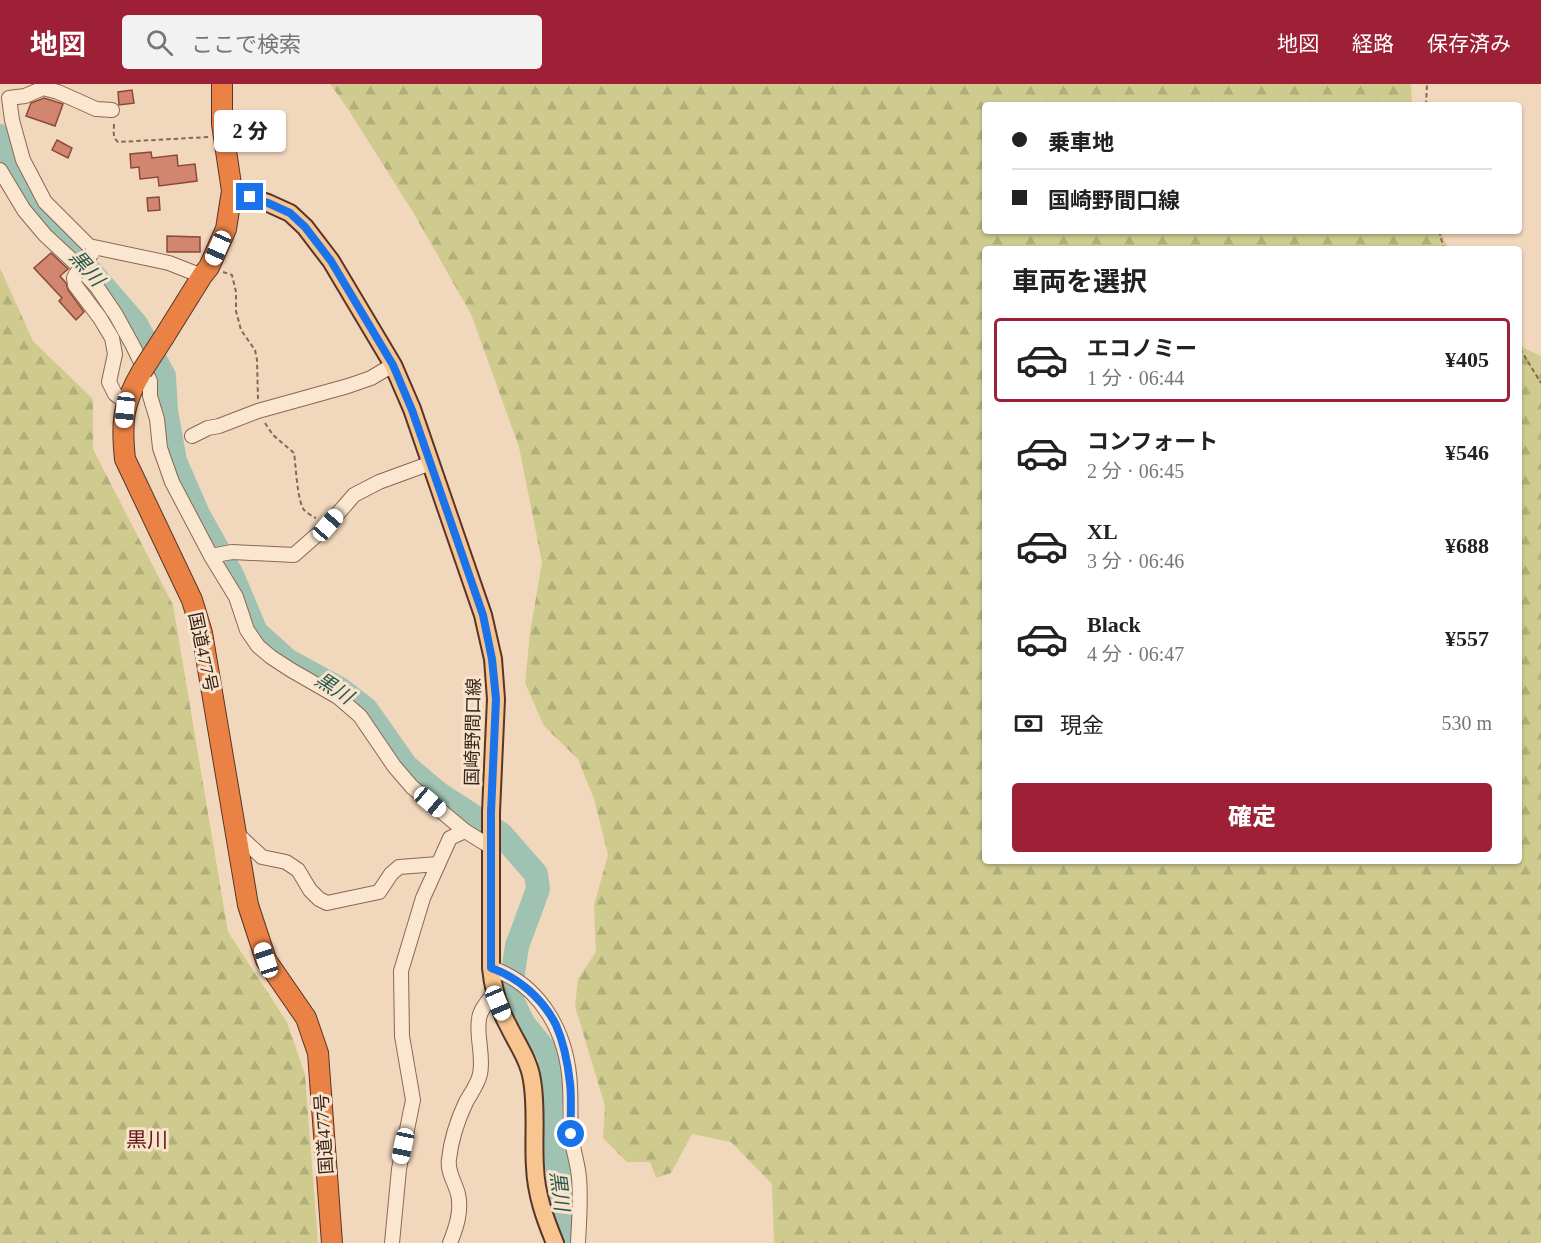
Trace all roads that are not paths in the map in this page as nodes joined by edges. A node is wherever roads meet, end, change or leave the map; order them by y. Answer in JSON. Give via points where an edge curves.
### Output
{"nodes":[{"id":1,"x":222,"y":84,"type":"edge"},
{"id":2,"x":112,"y":110,"type":"road end"},
{"id":3,"x":5,"y":118,"type":"edge"},
{"id":4,"x":0,"y":170,"type":"edge"},
{"id":5,"x":232,"y":191,"type":"junction"},
{"id":6,"x":96,"y":250,"type":"junction"},
{"id":7,"x":202,"y":276,"type":"junction"},
{"id":8,"x":393,"y":365,"type":"junction"},
{"id":9,"x":127,"y":403,"type":"junction"},
{"id":10,"x":192,"y":436,"type":"dead end"},
{"id":11,"x":431,"y":463,"type":"junction"},
{"id":12,"x":212,"y":556,"type":"junction"},
{"id":13,"x":465,"y":831,"type":"junction"},
{"id":14,"x":236,"y":833,"type":"junction"},
{"id":15,"x":491,"y":841,"type":"junction"},
{"id":16,"x":438,"y":864,"type":"junction"},
{"id":17,"x":497,"y":970,"type":"junction"},
{"id":18,"x":495,"y":992,"type":"junction"},
{"id":19,"x":332,"y":1243,"type":"edge"},
{"id":20,"x":392,"y":1243,"type":"edge"},
{"id":21,"x":450,"y":1243,"type":"edge"},
{"id":22,"x":555,"y":1243,"type":"edge"},
{"id":23,"x":578,"y":1243,"type":"edge"}],
"edges":[{"from":1,"to":5,"type":"highway","name":"国道477号","via":[[222,124]]},
{"from":2,"to":3,"type":"street","via":[[96,109],[43,88],[9,98]]},
{"from":3,"to":6,"type":"street","via":[[45,202]]},
{"from":4,"to":12,"type":"street","via":[[24,210],[97,287],[134,346],[150,381],[160,448],[172,482]]},
{"from":5,"to":7,"type":"highway","name":"国道477号","via":[[226,229]]},
{"from":5,"to":8,"type":"main road","name":"国崎野間口線","via":[[290,213],[305,227],[331,261]]},
{"from":6,"to":7,"type":"street","via":[[169,263]]},
{"from":6,"to":9,"type":"street","bridge":true,"via":[[76,274],[75,285],[112,338],[115,354],[109,382],[115,394]]},
{"from":7,"to":9,"type":"highway","name":"国道477号","bridge":true,"via":[[142,371]]},
{"from":8,"to":10,"type":"street","via":[[371,378],[258,411]]},
{"from":8,"to":11,"type":"main road","name":"国崎野間口線"},
{"from":9,"to":14,"type":"highway","name":"国道477号","via":[[122,434],[124,459],[192,600],[202,633]]},
{"from":11,"to":12,"type":"street","via":[[354,495],[294,555],[232,552]]},
{"from":11,"to":15,"type":"main road","name":"国崎野間口線","via":[[483,615],[492,659],[496,699]]},
{"from":12,"to":13,"type":"street","via":[[258,646],[338,697],[360,716],[412,787]]},
{"from":13,"to":15,"type":"street"},
{"from":13,"to":16,"type":"street","via":[[450,838]]},
{"from":14,"to":16,"type":"street","via":[[262,857],[286,862],[298,870],[310,890],[327,903],[379,892],[399,867]]},
{"from":14,"to":19,"type":"highway","name":"国道477号","via":[[248,905],[266,960],[306,1018],[318,1053]]},
{"from":15,"to":17,"type":"main road","name":"国崎野間口線"},
{"from":16,"to":20,"type":"street","via":[[401,970],[402,1036],[413,1100],[399,1169]]},
{"from":17,"to":18,"type":"main road","name":"国崎野間口線"},
{"from":17,"to":23,"type":"street","via":[[524,986],[542,1003],[556,1025],[570,1084],[571,1134],[579,1179]]},
{"from":18,"to":21,"type":"street","via":[[479,1019],[480,1078],[465,1104],[448,1161],[459,1195],[459,1214]]},
{"from":18,"to":22,"type":"main road","name":"国崎野間口線","via":[[532,1078],[535,1170],[541,1205]]}]}
